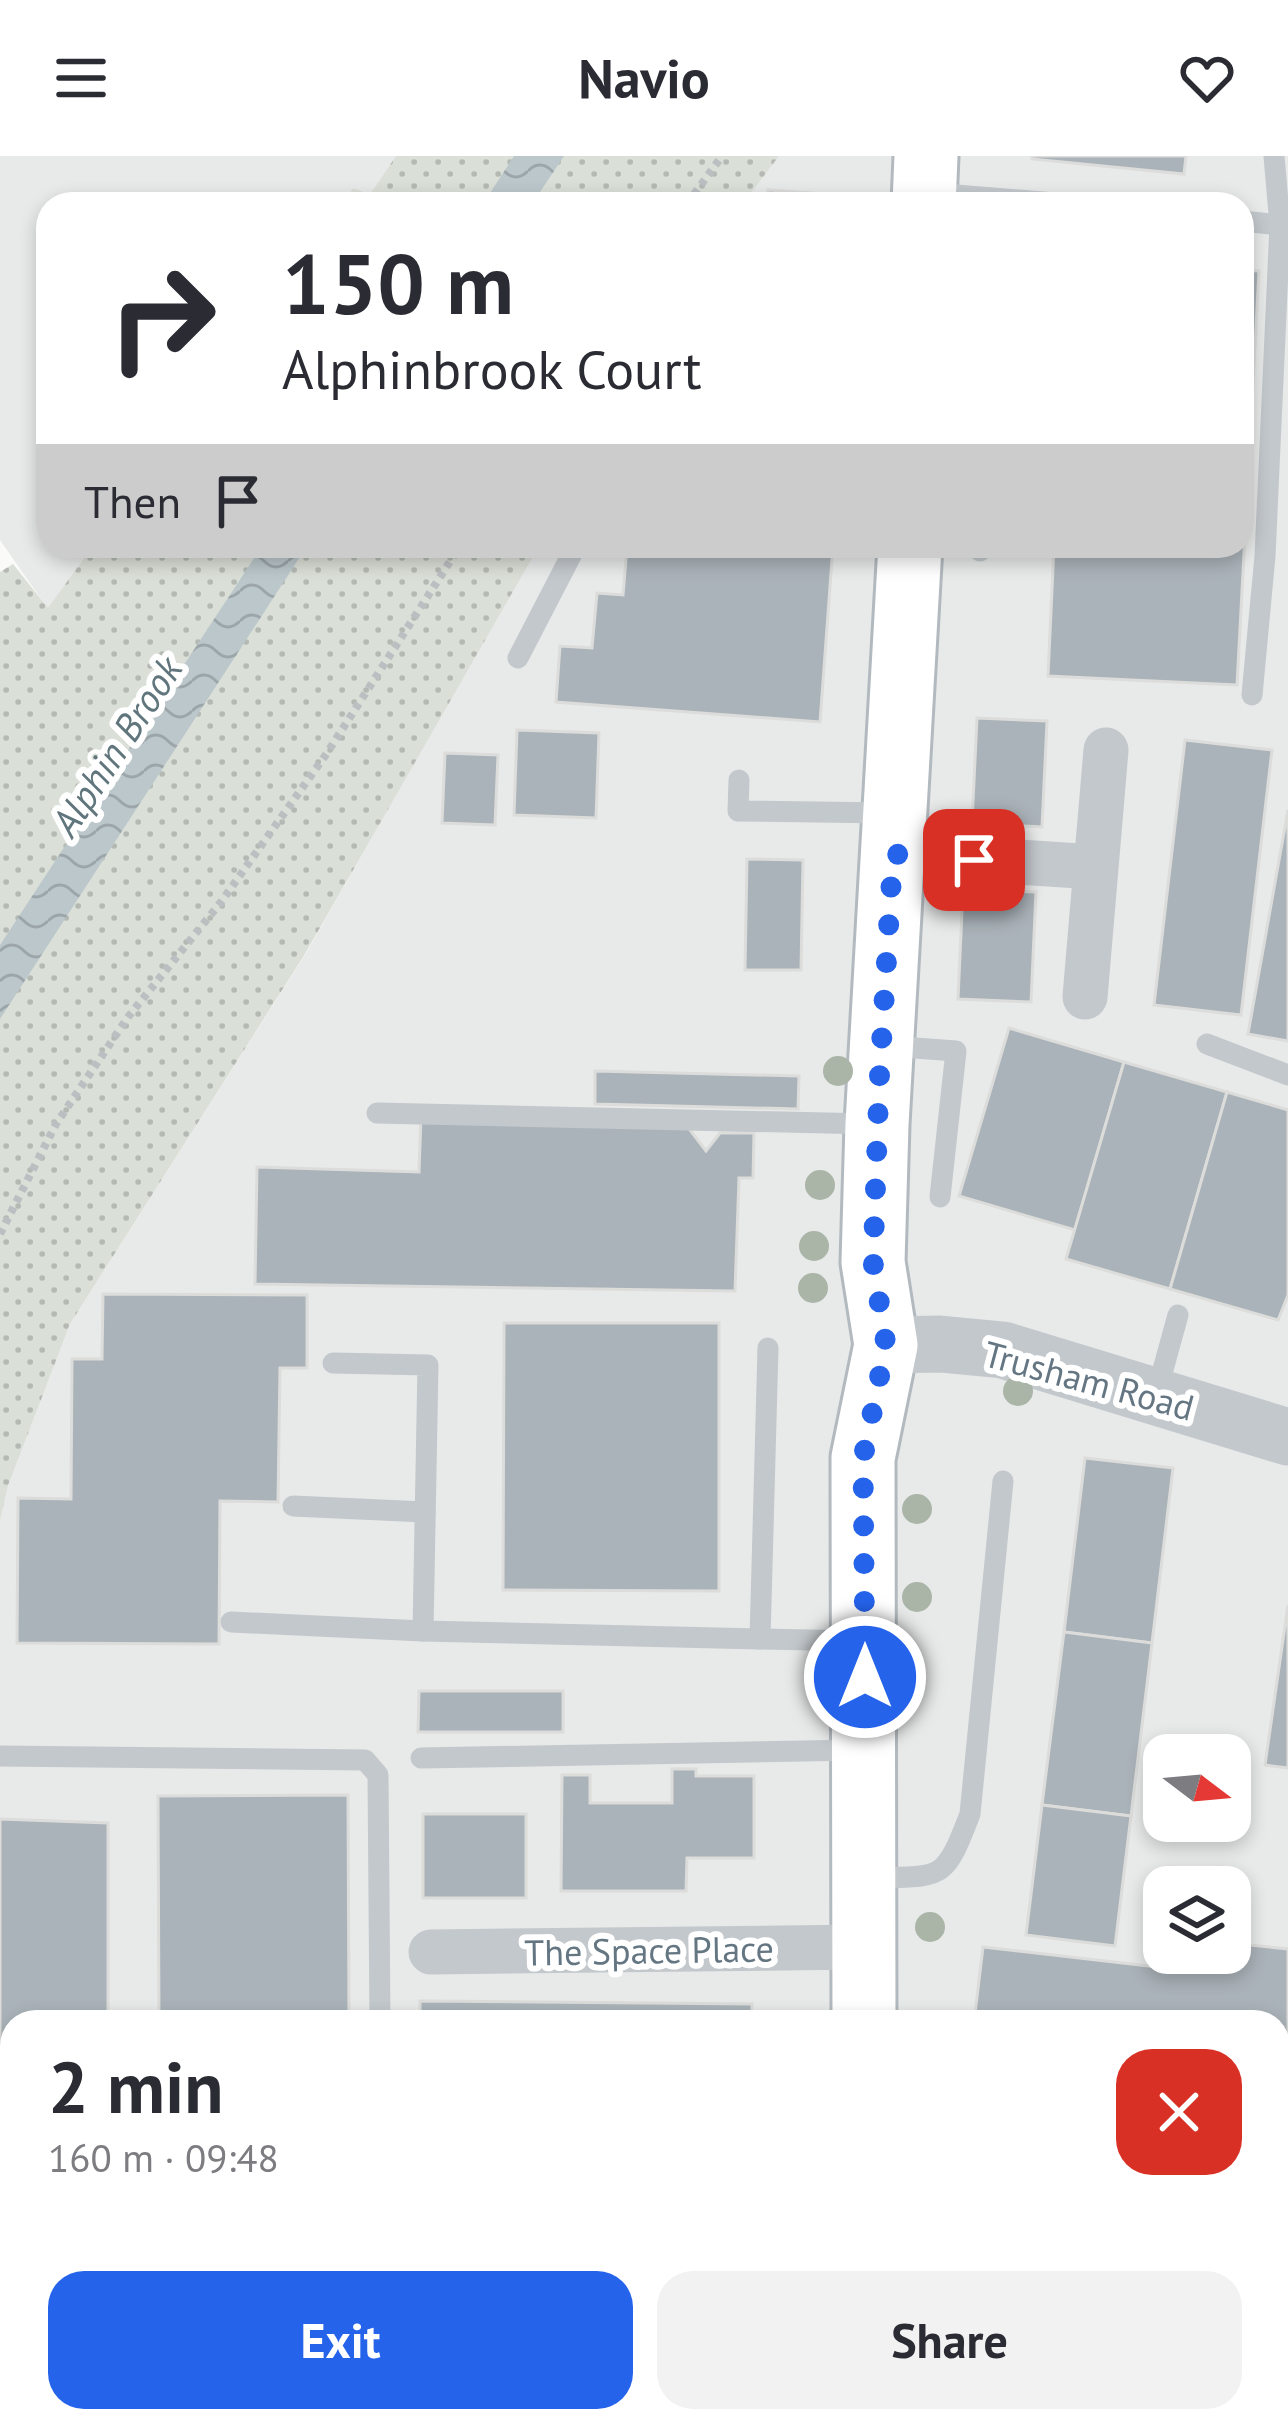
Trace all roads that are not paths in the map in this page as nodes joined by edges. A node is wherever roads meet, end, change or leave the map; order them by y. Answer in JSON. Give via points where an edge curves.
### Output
{"nodes":[{"id":1,"x":1274,"y":156,"type":"edge"},
{"id":2,"x":925,"y":184,"type":"edge"},
{"id":3,"x":958,"y":192,"type":"edge"},
{"id":4,"x":1254,"y":222,"type":"edge"},
{"id":5,"x":1280,"y":225,"type":"junction"},
{"id":6,"x":570,"y":558,"type":"edge"},
{"id":7,"x":909,"y":558,"type":"edge"},
{"id":8,"x":518,"y":658,"type":"dead end"},
{"id":9,"x":1252,"y":695,"type":"dead end"},
{"id":10,"x":1106,"y":750,"type":"dead end"},
{"id":11,"x":739,"y":780,"type":"dead end"},
{"id":12,"x":895,"y":834,"type":"junction"},
{"id":13,"x":1095,"y":867,"type":"junction"},
{"id":14,"x":1084,"y":998,"type":"dead end"},
{"id":15,"x":1207,"y":1044,"type":"dead end"},
{"id":16,"x":881,"y":1046,"type":"junction"},
{"id":17,"x":1288,"y":1075,"type":"edge"},
{"id":18,"x":377,"y":1113,"type":"dead end"},
{"id":19,"x":877,"y":1124,"type":"junction"},
{"id":20,"x":940,"y":1197,"type":"dead end"},
{"id":21,"x":1178,"y":1315,"type":"dead end"},
{"id":22,"x":886,"y":1345,"type":"junction"},
{"id":23,"x":768,"y":1348,"type":"dead end"},
{"id":24,"x":333,"y":1363,"type":"dead end"},
{"id":25,"x":1156,"y":1396,"type":"junction"},
{"id":26,"x":1286,"y":1431,"type":"edge"},
{"id":27,"x":1003,"y":1480,"type":"dead end"},
{"id":28,"x":293,"y":1506,"type":"dead end"},
{"id":29,"x":425,"y":1512,"type":"junction"},
{"id":30,"x":231,"y":1622,"type":"dead end"},
{"id":31,"x":423,"y":1631,"type":"junction"},
{"id":32,"x":760,"y":1639,"type":"junction"},
{"id":33,"x":865,"y":1641,"type":"junction"},
{"id":34,"x":865,"y":1750,"type":"junction"},
{"id":35,"x":0,"y":1756,"type":"edge"},
{"id":36,"x":421,"y":1758,"type":"dead end"},
{"id":37,"x":865,"y":1878,"type":"junction"},
{"id":38,"x":866,"y":1947,"type":"junction"},
{"id":39,"x":431,"y":1952,"type":"dead end"},
{"id":40,"x":380,"y":2010,"type":"edge"},
{"id":41,"x":864,"y":2010,"type":"edge"}],
"edges":[{"from":1,"to":5,"type":"lane"},
{"from":2,"to":3,"type":"lane"},
{"from":4,"to":5,"type":"lane"},
{"from":5,"to":9,"type":"lane"},
{"from":6,"to":8,"type":"lane"},
{"from":7,"to":12,"type":"main road"},
{"from":10,"to":13,"type":"street"},
{"from":11,"to":12,"type":"lane","via":[[738,811]]},
{"from":12,"to":13,"type":"street"},
{"from":12,"to":16,"type":"main road"},
{"from":13,"to":14,"type":"street"},
{"from":15,"to":17,"type":"lane"},
{"from":16,"to":19,"type":"main road"},
{"from":16,"to":20,"type":"lane","via":[[956,1052]]},
{"from":18,"to":19,"type":"lane"},
{"from":19,"to":22,"type":"main road","via":[[873,1262]]},
{"from":21,"to":25,"type":"lane"},
{"from":22,"to":25,"type":"street","name":"Trusham Road","via":[[1003,1350]]},
{"from":22,"to":33,"type":"main road","via":[[863,1458]]},
{"from":23,"to":32,"type":"lane"},
{"from":24,"to":29,"type":"lane","via":[[428,1365]]},
{"from":25,"to":26,"type":"street","name":"Trusham Road"},
{"from":27,"to":37,"type":"lane","via":[[970,1814],[952,1861],[933,1876]]},
{"from":28,"to":29,"type":"lane"},
{"from":29,"to":31,"type":"lane"},
{"from":30,"to":31,"type":"lane"},
{"from":31,"to":32,"type":"lane"},
{"from":32,"to":33,"type":"lane"},
{"from":33,"to":34,"type":"main road"},
{"from":34,"to":36,"type":"lane"},
{"from":34,"to":37,"type":"main road"},
{"from":35,"to":40,"type":"lane","via":[[365,1760],[378,1774]]},
{"from":37,"to":38,"type":"main road"},
{"from":38,"to":39,"type":"street","name":"The Space Place"},
{"from":38,"to":41,"type":"main road"}]}
